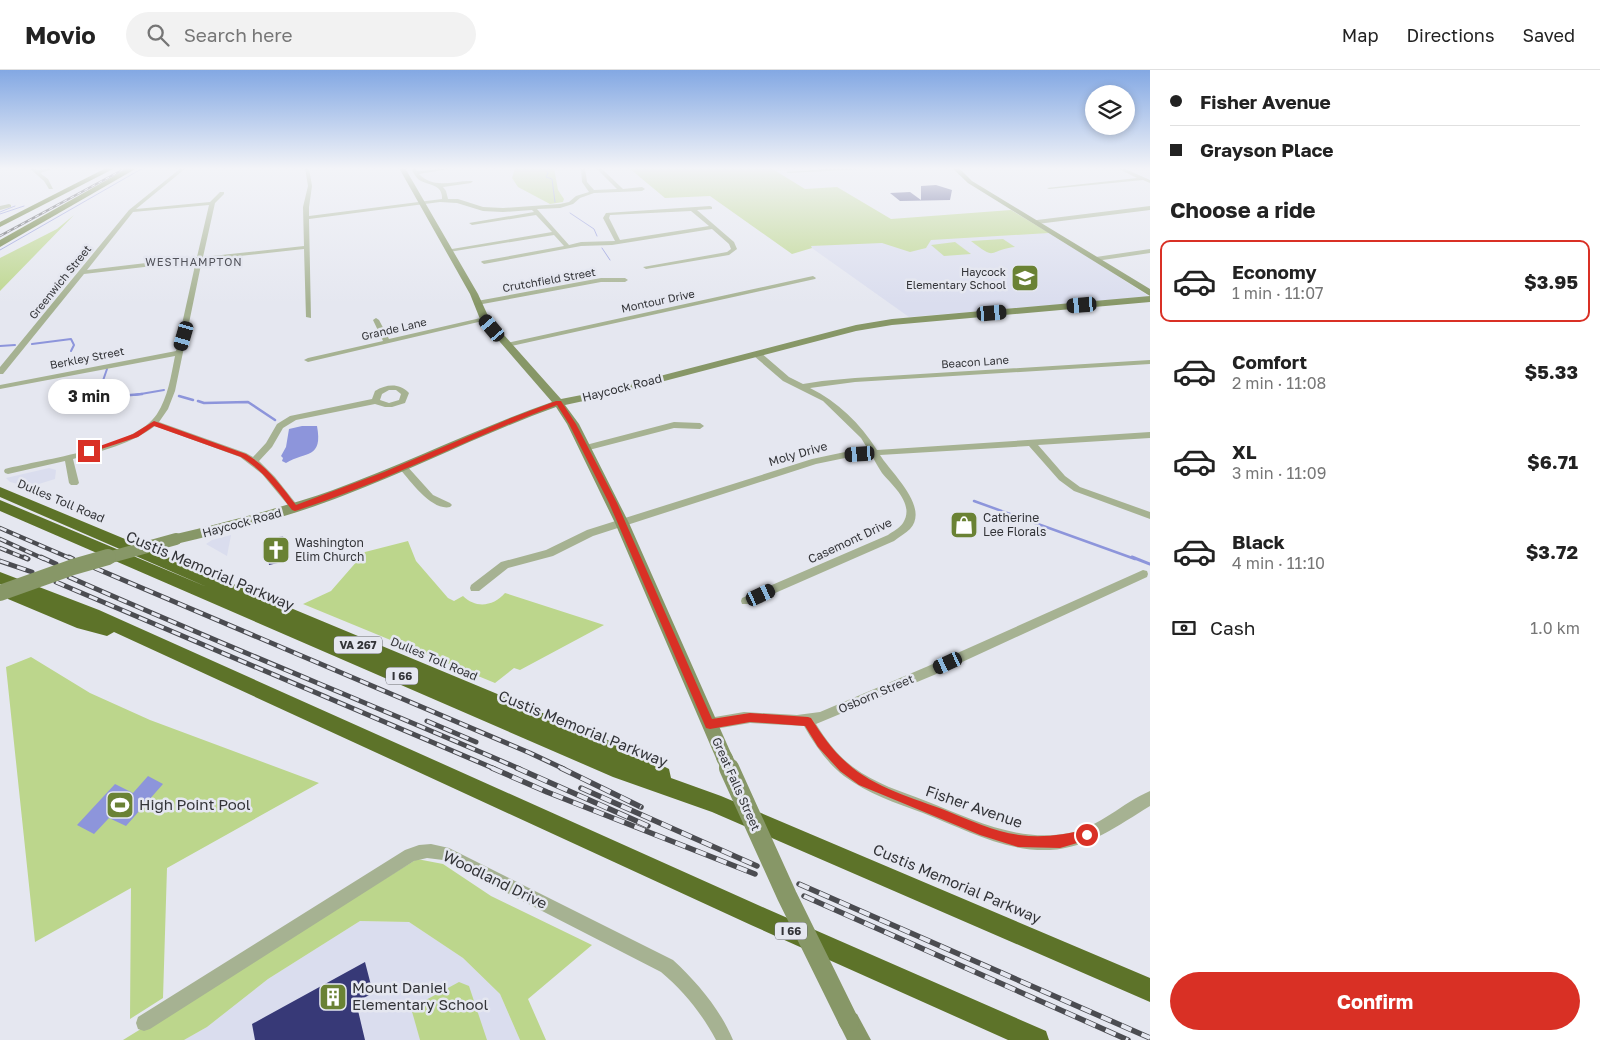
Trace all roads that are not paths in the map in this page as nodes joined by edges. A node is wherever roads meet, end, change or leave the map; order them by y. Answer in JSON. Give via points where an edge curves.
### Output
{"nodes":[{"id":1,"x":23,"y":213,"type":"edge"},
{"id":2,"x":54,"y":213,"type":"edge"},
{"id":3,"x":129,"y":213,"type":"edge"},
{"id":4,"x":210,"y":213,"type":"edge"},
{"id":5,"x":306,"y":213,"type":"edge"},
{"id":6,"x":341,"y":213,"type":"edge"},
{"id":7,"x":429,"y":213,"type":"edge"},
{"id":8,"x":523,"y":213,"type":"edge"},
{"id":9,"x":537,"y":213,"type":"edge"},
{"id":10,"x":620,"y":213,"type":"edge"},
{"id":11,"x":697,"y":213,"type":"edge"},
{"id":12,"x":1022,"y":213,"type":"edge"},
{"id":13,"x":1107,"y":213,"type":"edge"},
{"id":14,"x":306,"y":218,"type":"junction"},
{"id":15,"x":1037,"y":222,"type":"junction"},
{"id":16,"x":472,"y":223,"type":"dead end"},
{"id":17,"x":0,"y":225,"type":"edge"},
{"id":18,"x":712,"y":227,"type":"junction"},
{"id":19,"x":556,"y":233,"type":"junction"},
{"id":20,"x":618,"y":242,"type":"junction"},
{"id":21,"x":0,"y":244,"type":"edge"},
{"id":22,"x":307,"y":247,"type":"junction"},
{"id":23,"x":568,"y":247,"type":"junction"},
{"id":24,"x":449,"y":250,"type":"junction"},
{"id":25,"x":1150,"y":251,"type":"edge"},
{"id":26,"x":1096,"y":259,"type":"junction"},
{"id":27,"x":201,"y":260,"type":"junction"},
{"id":28,"x":476,"y":264,"type":"dead end"},
{"id":29,"x":651,"y":265,"type":"dead end"},
{"id":30,"x":81,"y":272,"type":"junction"},
{"id":31,"x":813,"y":278,"type":"dead end"},
{"id":32,"x":625,"y":280,"type":"dead end"},
{"id":33,"x":1150,"y":293,"type":"edge"},
{"id":34,"x":1150,"y":299,"type":"edge"},
{"id":35,"x":477,"y":303,"type":"junction"},
{"id":36,"x":309,"y":317,"type":"dead end"},
{"id":37,"x":376,"y":320,"type":"dead end"},
{"id":38,"x":485,"y":320,"type":"junction"},
{"id":39,"x":387,"y":342,"type":"junction"},
{"id":40,"x":507,"y":345,"type":"junction"},
{"id":41,"x":179,"y":354,"type":"junction"},
{"id":42,"x":757,"y":354,"type":"junction"},
{"id":43,"x":308,"y":360,"type":"dead end"},
{"id":44,"x":1150,"y":362,"type":"edge"},
{"id":45,"x":0,"y":372,"type":"edge"},
{"id":46,"x":0,"y":386,"type":"edge"},
{"id":47,"x":802,"y":387,"type":"junction"},
{"id":48,"x":376,"y":401,"type":"dead end"},
{"id":49,"x":558,"y":403,"type":"junction"},
{"id":50,"x":154,"y":423,"type":"junction"},
{"id":51,"x":700,"y":426,"type":"dead end"},
{"id":52,"x":1150,"y":436,"type":"edge"},
{"id":53,"x":1031,"y":443,"type":"junction"},
{"id":54,"x":585,"y":448,"type":"junction"},
{"id":55,"x":874,"y":452,"type":"junction"},
{"id":56,"x":68,"y":457,"type":"junction"},
{"id":57,"x":254,"y":461,"type":"junction"},
{"id":58,"x":403,"y":467,"type":"junction"},
{"id":59,"x":8,"y":471,"type":"dead end"},
{"id":60,"x":74,"y":483,"type":"dead end"},
{"id":61,"x":0,"y":492,"type":"edge"},
{"id":62,"x":0,"y":505,"type":"edge"},
{"id":63,"x":447,"y":505,"type":"dead end"},
{"id":64,"x":295,"y":508,"type":"junction"},
{"id":65,"x":1150,"y":516,"type":"edge"},
{"id":66,"x":622,"y":523,"type":"junction"},
{"id":67,"x":1143,"y":574,"type":"dead end"},
{"id":68,"x":0,"y":578,"type":"edge"},
{"id":69,"x":475,"y":588,"type":"dead end"},
{"id":70,"x":0,"y":591,"type":"edge"},
{"id":71,"x":746,"y":601,"type":"dead end"},
{"id":72,"x":145,"y":640,"type":"junction"},
{"id":73,"x":808,"y":722,"type":"junction"},
{"id":74,"x":710,"y":724,"type":"junction"},
{"id":75,"x":1150,"y":798,"type":"edge"},
{"id":76,"x":714,"y":803,"type":"junction"},
{"id":77,"x":1150,"y":990,"type":"edge"},
{"id":78,"x":144,"y":1023,"type":"dead end"},
{"id":79,"x":855,"y":1031,"type":"edge"},
{"id":80,"x":725,"y":1040,"type":"edge"},
{"id":81,"x":1037,"y":1040,"type":"edge"}],
"edges":[{"from":1,"to":17,"type":"highway"},
{"from":2,"to":21,"type":"highway"},
{"from":3,"to":30,"type":"street","name":"Greenwich Street"},
{"from":4,"to":27,"type":"street"},
{"from":5,"to":14,"type":"street"},
{"from":6,"to":14,"type":"street"},
{"from":7,"to":24,"type":"main road","name":"Great Falls Street"},
{"from":8,"to":16,"type":"street"},
{"from":9,"to":19,"type":"street"},
{"from":10,"to":20,"type":"street","via":[[608,214],[606,218]]},
{"from":11,"to":18,"type":"street"},
{"from":12,"to":15,"type":"main road"},
{"from":13,"to":15,"type":"street"},
{"from":14,"to":22,"type":"street"},
{"from":15,"to":26,"type":"main road"},
{"from":18,"to":20,"type":"street"},
{"from":18,"to":29,"type":"street","via":[[734,245],[732,252]]},
{"from":19,"to":23,"type":"street"},
{"from":19,"to":24,"type":"street"},
{"from":20,"to":23,"type":"street"},
{"from":22,"to":27,"type":"street"},
{"from":22,"to":36,"type":"street"},
{"from":23,"to":28,"type":"street"},
{"from":24,"to":35,"type":"main road","name":"Great Falls Street"},
{"from":25,"to":26,"type":"street"},
{"from":26,"to":33,"type":"main road"},
{"from":27,"to":30,"type":"street"},
{"from":27,"to":41,"type":"street"},
{"from":30,"to":45,"type":"street","name":"Greenwich Street"},
{"from":31,"to":40,"type":"street","name":"Montour Drive"},
{"from":32,"to":35,"type":"street","name":"Crutchfield Street","via":[[601,280]]},
{"from":34,"to":42,"type":"main road","name":"Haycock Road","via":[[892,322]]},
{"from":35,"to":38,"type":"main road","name":"Great Falls Street"},
{"from":37,"to":39,"type":"street"},
{"from":38,"to":39,"type":"street","name":"Grande Lane"},
{"from":38,"to":40,"type":"main road","name":"Great Falls Street"},
{"from":39,"to":43,"type":"street","name":"Grande Lane"},
{"from":40,"to":49,"type":"main road","name":"Great Falls Street"},
{"from":41,"to":46,"type":"street","name":"Berkley Street"},
{"from":41,"to":50,"type":"street","via":[[166,406]]},
{"from":42,"to":47,"type":"street","name":"Casemont Drive","via":[[786,379]]},
{"from":42,"to":49,"type":"main road","name":"Haycock Road"},
{"from":44,"to":47,"type":"street","name":"Beacon Lane","via":[[854,380]]},
{"from":47,"to":55,"type":"street","name":"Casemont Drive","via":[[826,399],[846,416]]},
{"from":48,"to":57,"type":"street","via":[[293,418],[280,426]]},
{"from":49,"to":54,"type":"main road","name":"Great Falls Street"},
{"from":49,"to":58,"type":"main road","name":"Haycock Road"},
{"from":50,"to":56,"type":"street","via":[[129,438]]},
{"from":50,"to":57,"type":"street"},
{"from":51,"to":54,"type":"street","via":[[674,425]]},
{"from":52,"to":53,"type":"street","name":"Moly Drive"},
{"from":53,"to":55,"type":"street","name":"Moly Drive"},
{"from":53,"to":65,"type":"street","via":[[1062,478],[1077,489]]},
{"from":54,"to":66,"type":"main road","name":"Great Falls Street"},
{"from":55,"to":66,"type":"street","name":"Moly Drive","via":[[815,461]]},
{"from":55,"to":71,"type":"street","name":"Casemont Drive","via":[[908,498],[911,512],[907,526],[891,538]]},
{"from":56,"to":59,"type":"street"},
{"from":56,"to":60,"type":"street"},
{"from":57,"to":64,"type":"street"},
{"from":58,"to":63,"type":"street","via":[[430,497]]},
{"from":58,"to":64,"type":"main road","name":"Haycock Road"},
{"from":61,"to":76,"type":"highway","name":"Dulles Toll Road","number":"VA 267","via":[[627,758]]},
{"from":62,"to":76,"type":"highway","name":"Custis Memorial Parkway","number":"I 66","via":[[620,770]]},
{"from":64,"to":70,"type":"main road","name":"Haycock Road","bridge":true,"via":[[73,567]]},
{"from":66,"to":69,"type":"street","name":"Moly Drive","via":[[590,533],[549,553],[505,565]]},
{"from":66,"to":74,"type":"main road","name":"Great Falls Street"},
{"from":67,"to":73,"type":"street","name":"Osborn Street","via":[[930,671]]},
{"from":68,"to":72,"type":"highway","number":"I 66","via":[[93,615]]},
{"from":70,"to":72,"type":"highway","via":[[83,623]]},
{"from":72,"to":81,"type":"highway","number":"I 66"},
{"from":73,"to":74,"type":"street","name":"Osborn Street","via":[[750,718]]},
{"from":73,"to":75,"type":"street","name":"Fisher Avenue","via":[[834,758],[863,782],[1018,841],[1060,842],[1079,838]]},
{"from":74,"to":79,"type":"main road","name":"Great Falls Street","bridge":true,"via":[[783,888]]},
{"from":76,"to":77,"type":"highway","name":"Custis Memorial Parkway","number":"I 66"},
{"from":78,"to":80,"type":"street","name":"Woodland Drive","via":[[410,855],[430,851],[444,853],[667,966],[701,1000]]}]}
